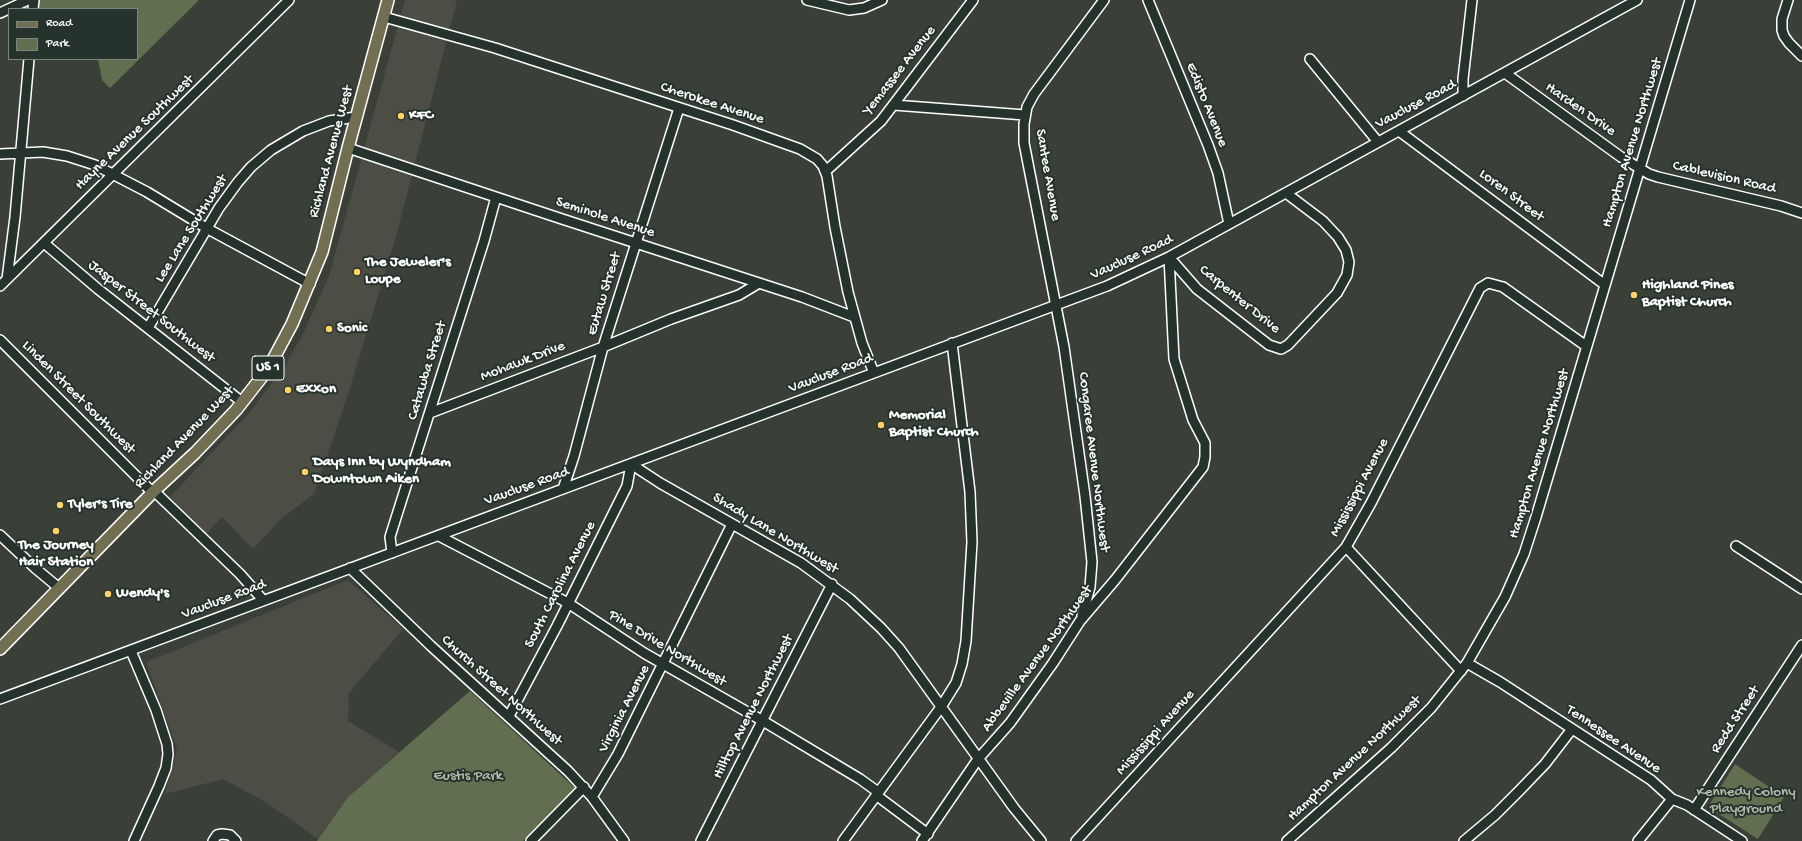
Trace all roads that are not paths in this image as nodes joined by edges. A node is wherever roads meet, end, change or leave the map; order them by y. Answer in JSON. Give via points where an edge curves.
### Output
{"nodes":[{"id":1,"x":28,"y":0,"type":"edge"},
{"id":2,"x":289,"y":0,"type":"edge"},
{"id":3,"x":388,"y":0,"type":"edge"},
{"id":4,"x":808,"y":0,"type":"edge"},
{"id":5,"x":882,"y":0,"type":"edge"},
{"id":6,"x":973,"y":0,"type":"edge"},
{"id":7,"x":1104,"y":0,"type":"edge"},
{"id":8,"x":1148,"y":0,"type":"edge"},
{"id":9,"x":1472,"y":0,"type":"edge"},
{"id":10,"x":1637,"y":0,"type":"edge"},
{"id":11,"x":1690,"y":0,"type":"edge"},
{"id":12,"x":1788,"y":0,"type":"edge"},
{"id":13,"x":11,"y":8,"type":"edge"},
{"id":14,"x":384,"y":17,"type":"junction"},
{"id":15,"x":1802,"y":56,"type":"edge"},
{"id":16,"x":1310,"y":59,"type":"dead end"},
{"id":17,"x":29,"y":60,"type":"edge"},
{"id":18,"x":1505,"y":73,"type":"junction"},
{"id":19,"x":1463,"y":96,"type":"junction"},
{"id":20,"x":894,"y":105,"type":"junction"},
{"id":21,"x":679,"y":108,"type":"junction"},
{"id":22,"x":1025,"y":115,"type":"junction"},
{"id":23,"x":356,"y":117,"type":"junction"},
{"id":24,"x":1399,"y":131,"type":"junction"},
{"id":25,"x":1378,"y":142,"type":"junction"},
{"id":26,"x":348,"y":148,"type":"junction"},
{"id":27,"x":21,"y":152,"type":"junction"},
{"id":28,"x":0,"y":154,"type":"edge"},
{"id":29,"x":1640,"y":169,"type":"junction"},
{"id":30,"x":826,"y":171,"type":"junction"},
{"id":31,"x":112,"y":174,"type":"junction"},
{"id":32,"x":1286,"y":193,"type":"junction"},
{"id":33,"x":496,"y":197,"type":"junction"},
{"id":34,"x":1802,"y":213,"type":"edge"},
{"id":35,"x":1229,"y":224,"type":"junction"},
{"id":36,"x":208,"y":229,"type":"junction"},
{"id":37,"x":44,"y":243,"type":"junction"},
{"id":38,"x":635,"y":243,"type":"junction"},
{"id":39,"x":1169,"y":257,"type":"junction"},
{"id":40,"x":3,"y":282,"type":"edge"},
{"id":41,"x":759,"y":283,"type":"junction"},
{"id":42,"x":310,"y":284,"type":"junction"},
{"id":43,"x":1605,"y":285,"type":"junction"},
{"id":44,"x":1057,"y":306,"type":"junction"},
{"id":45,"x":854,"y":317,"type":"junction"},
{"id":46,"x":148,"y":328,"type":"junction"},
{"id":47,"x":0,"y":340,"type":"edge"},
{"id":48,"x":952,"y":343,"type":"junction"},
{"id":49,"x":1586,"y":346,"type":"junction"},
{"id":50,"x":603,"y":347,"type":"junction"},
{"id":51,"x":874,"y":373,"type":"junction"},
{"id":52,"x":242,"y":402,"type":"junction"},
{"id":53,"x":430,"y":412,"type":"junction"},
{"id":54,"x":631,"y":464,"type":"junction"},
{"id":55,"x":563,"y":489,"type":"junction"},
{"id":56,"x":154,"y":491,"type":"junction"},
{"id":57,"x":732,"y":524,"type":"junction"},
{"id":58,"x":0,"y":535,"type":"edge"},
{"id":59,"x":439,"y":536,"type":"junction"},
{"id":60,"x":1346,"y":546,"type":"junction"},
{"id":61,"x":1736,"y":546,"type":"dead end"},
{"id":62,"x":392,"y":553,"type":"junction"},
{"id":63,"x":350,"y":568,"type":"junction"},
{"id":64,"x":832,"y":584,"type":"junction"},
{"id":65,"x":59,"y":588,"type":"junction"},
{"id":66,"x":1802,"y":589,"type":"edge"},
{"id":67,"x":263,"y":600,"type":"junction"},
{"id":68,"x":568,"y":603,"type":"junction"},
{"id":69,"x":1080,"y":621,"type":"junction"},
{"id":70,"x":1802,"y":644,"type":"edge"},
{"id":71,"x":0,"y":649,"type":"edge"},
{"id":72,"x":131,"y":651,"type":"junction"},
{"id":73,"x":1467,"y":663,"type":"junction"},
{"id":74,"x":664,"y":664,"type":"junction"},
{"id":75,"x":1462,"y":671,"type":"junction"},
{"id":76,"x":0,"y":699,"type":"edge"},
{"id":77,"x":941,"y":707,"type":"junction"},
{"id":78,"x":509,"y":716,"type":"junction"},
{"id":79,"x":763,"y":721,"type":"junction"},
{"id":80,"x":1572,"y":729,"type":"junction"},
{"id":81,"x":978,"y":759,"type":"junction"},
{"id":82,"x":584,"y":787,"type":"junction"},
{"id":83,"x":877,"y":793,"type":"junction"},
{"id":84,"x":592,"y":797,"type":"junction"},
{"id":85,"x":1672,"y":799,"type":"junction"},
{"id":86,"x":1694,"y":810,"type":"junction"},
{"id":87,"x":925,"y":837,"type":"edge"},
{"id":88,"x":134,"y":841,"type":"edge"},
{"id":89,"x":213,"y":841,"type":"edge"},
{"id":90,"x":236,"y":841,"type":"edge"},
{"id":91,"x":531,"y":841,"type":"edge"},
{"id":92,"x":624,"y":841,"type":"edge"},
{"id":93,"x":701,"y":841,"type":"edge"},
{"id":94,"x":843,"y":841,"type":"edge"},
{"id":95,"x":1041,"y":841,"type":"edge"},
{"id":96,"x":1076,"y":841,"type":"edge"},
{"id":97,"x":1287,"y":841,"type":"edge"},
{"id":98,"x":1464,"y":841,"type":"edge"},
{"id":99,"x":1638,"y":841,"type":"edge"},
{"id":100,"x":1742,"y":841,"type":"edge"}],
"edges":[{"from":1,"to":13,"type":"street"},
{"from":2,"to":31,"type":"street","name":"Hayne Avenue Southwest"},
{"from":3,"to":14,"type":"main road","name":"Richland Avenue West","number":"US 1"},
{"from":4,"to":5,"type":"street","via":[[849,10],[864,8]]},
{"from":6,"to":20,"type":"street","name":"Yemassee Avenue"},
{"from":7,"to":22,"type":"street","name":"Santee Avenue","via":[[1034,94]]},
{"from":8,"to":35,"type":"street","name":"Edisto Avenue","via":[[1208,145],[1218,173]]},
{"from":9,"to":19,"type":"street"},
{"from":10,"to":18,"type":"street","name":"Vaucluse Road"},
{"from":11,"to":29,"type":"street","name":"Hampton Avenue Northwest"},
{"from":12,"to":15,"type":"street","via":[[1782,18],[1782,30],[1789,43]]},
{"from":14,"to":21,"type":"street","name":"Cherokee Avenue","via":[[495,48]]},
{"from":14,"to":23,"type":"main road","name":"Richland Avenue West","number":"US 1"},
{"from":16,"to":25,"type":"street"},
{"from":17,"to":27,"type":"street"},
{"from":18,"to":19,"type":"street","name":"Vaucluse Road"},
{"from":18,"to":29,"type":"street","name":"Harden Drive"},
{"from":19,"to":24,"type":"street","name":"Vaucluse Road"},
{"from":20,"to":22,"type":"street"},
{"from":20,"to":30,"type":"street","name":"Yemassee Avenue","via":[[881,121]]},
{"from":21,"to":30,"type":"street","name":"Cherokee Avenue","via":[[800,149],[817,159]]},
{"from":21,"to":38,"type":"street","name":"Eutaw Street"},
{"from":22,"to":44,"type":"street","name":"Santee Avenue","via":[[1024,143]]},
{"from":23,"to":26,"type":"main road","name":"Richland Avenue West","number":"US 1"},
{"from":23,"to":36,"type":"street","name":"Lee Lane Southwest","via":[[329,121],[286,139],[271,150],[238,182],[219,208]]},
{"from":24,"to":25,"type":"street","name":"Vaucluse Road"},
{"from":24,"to":43,"type":"street","name":"Loren Street"},
{"from":25,"to":32,"type":"street","name":"Vaucluse Road"},
{"from":26,"to":33,"type":"street","name":"Seminole Avenue"},
{"from":26,"to":42,"type":"main road","name":"Richland Avenue West","number":"US 1","via":[[322,252]]},
{"from":27,"to":28,"type":"street"},
{"from":27,"to":31,"type":"street","via":[[67,156],[95,165]]},
{"from":27,"to":40,"type":"street","via":[[12,250]]},
{"from":29,"to":34,"type":"street","name":"Cablevision Road","via":[[1658,177]]},
{"from":29,"to":43,"type":"street","name":"Hampton Avenue Northwest"},
{"from":30,"to":45,"type":"street","via":[[836,234]]},
{"from":31,"to":36,"type":"street"},
{"from":31,"to":37,"type":"street","name":"Hayne Avenue Southwest"},
{"from":32,"to":35,"type":"street","name":"Vaucluse Road"},
{"from":32,"to":39,"type":"street","name":"Carpenter Drive","via":[[1323,221],[1346,250],[1349,262],[1347,275],[1337,292],[1288,345],[1281,349],[1269,345],[1197,289]]},
{"from":33,"to":38,"type":"street","name":"Seminole Avenue"},
{"from":33,"to":53,"type":"street","name":"Catawba Street"},
{"from":35,"to":39,"type":"street","name":"Vaucluse Road"},
{"from":36,"to":42,"type":"street"},
{"from":36,"to":46,"type":"street","name":"Lee Lane Southwest"},
{"from":37,"to":40,"type":"street","name":"Hayne Avenue Southwest"},
{"from":37,"to":46,"type":"street","name":"Jasper Street Southwest"},
{"from":38,"to":41,"type":"street","name":"Seminole Avenue"},
{"from":38,"to":50,"type":"street","name":"Eutaw Street"},
{"from":39,"to":44,"type":"street","name":"Vaucluse Road"},
{"from":39,"to":69,"type":"street","name":"Abbeville Avenue Northwest","via":[[1174,359],[1193,420],[1205,443],[1205,457],[1194,479]]},
{"from":41,"to":45,"type":"street","name":"Seminole Avenue"},
{"from":41,"to":50,"type":"street","name":"Mohawk Drive","via":[[739,295]]},
{"from":42,"to":52,"type":"main road","name":"Richland Avenue West","number":"US 1","via":[[268,369]]},
{"from":43,"to":49,"type":"street","name":"Hampton Avenue Northwest"},
{"from":44,"to":48,"type":"street","name":"Vaucluse Road"},
{"from":44,"to":69,"type":"street","name":"Congaree Avenue Northwest","via":[[1085,496],[1092,562],[1090,587]]},
{"from":45,"to":51,"type":"street"},
{"from":46,"to":52,"type":"street","name":"Jasper Street Southwest"},
{"from":47,"to":56,"type":"street","name":"Linden Street Southwest","via":[[148,488]]},
{"from":48,"to":51,"type":"street","name":"Vaucluse Road"},
{"from":48,"to":77,"type":"street","via":[[970,492],[972,555],[962,664],[956,682]]},
{"from":49,"to":60,"type":"street","name":"Mississippi Avenue","via":[[1503,287],[1488,283],[1480,288]]},
{"from":49,"to":73,"type":"street","name":"Hampton Avenue Northwest","via":[[1524,554],[1497,614]]},
{"from":50,"to":53,"type":"street","name":"Mohawk Drive"},
{"from":50,"to":55,"type":"street","name":"Eutaw Street"},
{"from":51,"to":54,"type":"street","name":"Vaucluse Road"},
{"from":52,"to":56,"type":"main road","name":"Richland Avenue West","number":"US 1","via":[[196,453]]},
{"from":53,"to":62,"type":"street","name":"Catawba Street","via":[[390,537]]},
{"from":54,"to":55,"type":"street","name":"Vaucluse Road"},
{"from":54,"to":57,"type":"street","name":"Shady Lane Northwest"},
{"from":54,"to":68,"type":"street","name":"South Carolina Avenue","via":[[627,486]]},
{"from":55,"to":59,"type":"street","name":"Vaucluse Road"},
{"from":56,"to":65,"type":"main road","name":"Richland Avenue West","number":"US 1"},
{"from":56,"to":67,"type":"street","name":"Linden Street Southwest","via":[[240,574]]},
{"from":57,"to":64,"type":"street","name":"Shady Lane Northwest","via":[[801,563]]},
{"from":57,"to":74,"type":"street","name":"Virginia Avenue"},
{"from":58,"to":65,"type":"street"},
{"from":59,"to":62,"type":"street","name":"Vaucluse Road"},
{"from":59,"to":68,"type":"street","name":"Pine Drive Northwest"},
{"from":60,"to":75,"type":"street"},
{"from":60,"to":96,"type":"street","name":"Mississippi Avenue"},
{"from":61,"to":66,"type":"street"},
{"from":62,"to":63,"type":"street","name":"Vaucluse Road"},
{"from":63,"to":67,"type":"street","name":"Vaucluse Road"},
{"from":63,"to":78,"type":"street","name":"Church Street Northwest"},
{"from":64,"to":77,"type":"street","name":"Shady Lane Northwest","via":[[881,628],[912,665]]},
{"from":64,"to":79,"type":"street","name":"Hilltop Avenue Northwest"},
{"from":65,"to":71,"type":"main road","name":"Richland Avenue West","number":"US 1"},
{"from":67,"to":72,"type":"street","name":"Vaucluse Road"},
{"from":68,"to":74,"type":"street","name":"Pine Drive Northwest"},
{"from":68,"to":78,"type":"street","name":"South Carolina Avenue"},
{"from":69,"to":81,"type":"street","name":"Abbeville Avenue Northwest","via":[[1010,723]]},
{"from":70,"to":86,"type":"street","name":"Redd Street"},
{"from":72,"to":76,"type":"street","name":"Vaucluse Road"},
{"from":72,"to":88,"type":"street","via":[[156,710],[168,754],[159,786]]},
{"from":73,"to":75,"type":"street","name":"Hampton Avenue Northwest"},
{"from":73,"to":80,"type":"street","name":"Tennessee Avenue"},
{"from":74,"to":79,"type":"street","name":"Pine Drive Northwest"},
{"from":74,"to":84,"type":"street","name":"Virginia Avenue","via":[[618,754]]},
{"from":75,"to":97,"type":"street","name":"Hampton Avenue Northwest","via":[[1431,708],[1396,743]]},
{"from":77,"to":81,"type":"street","name":"Shady Lane Northwest"},
{"from":77,"to":83,"type":"street"},
{"from":78,"to":82,"type":"street","name":"Church Street Northwest"},
{"from":79,"to":83,"type":"street","name":"Pine Drive Northwest","via":[[860,779]]},
{"from":79,"to":93,"type":"street","name":"Hilltop Avenue Northwest"},
{"from":80,"to":85,"type":"street","name":"Tennessee Avenue","via":[[1651,780]]},
{"from":80,"to":98,"type":"street","via":[[1545,764],[1519,791]]},
{"from":81,"to":87,"type":"street","name":"Abbeville Avenue Northwest"},
{"from":81,"to":95,"type":"street","name":"Shady Lane Northwest"},
{"from":82,"to":84,"type":"street","name":"Church Street Northwest"},
{"from":82,"to":91,"type":"street"},
{"from":83,"to":87,"type":"street","name":"Pine Drive Northwest"},
{"from":83,"to":94,"type":"street"},
{"from":84,"to":92,"type":"street","name":"Church Street Northwest"},
{"from":85,"to":86,"type":"street","name":"Tennessee Avenue"},
{"from":85,"to":99,"type":"street"},
{"from":86,"to":100,"type":"street","name":"Tennessee Avenue"},
{"from":89,"to":90,"type":"street","via":[[222,834],[230,835]]}]}
